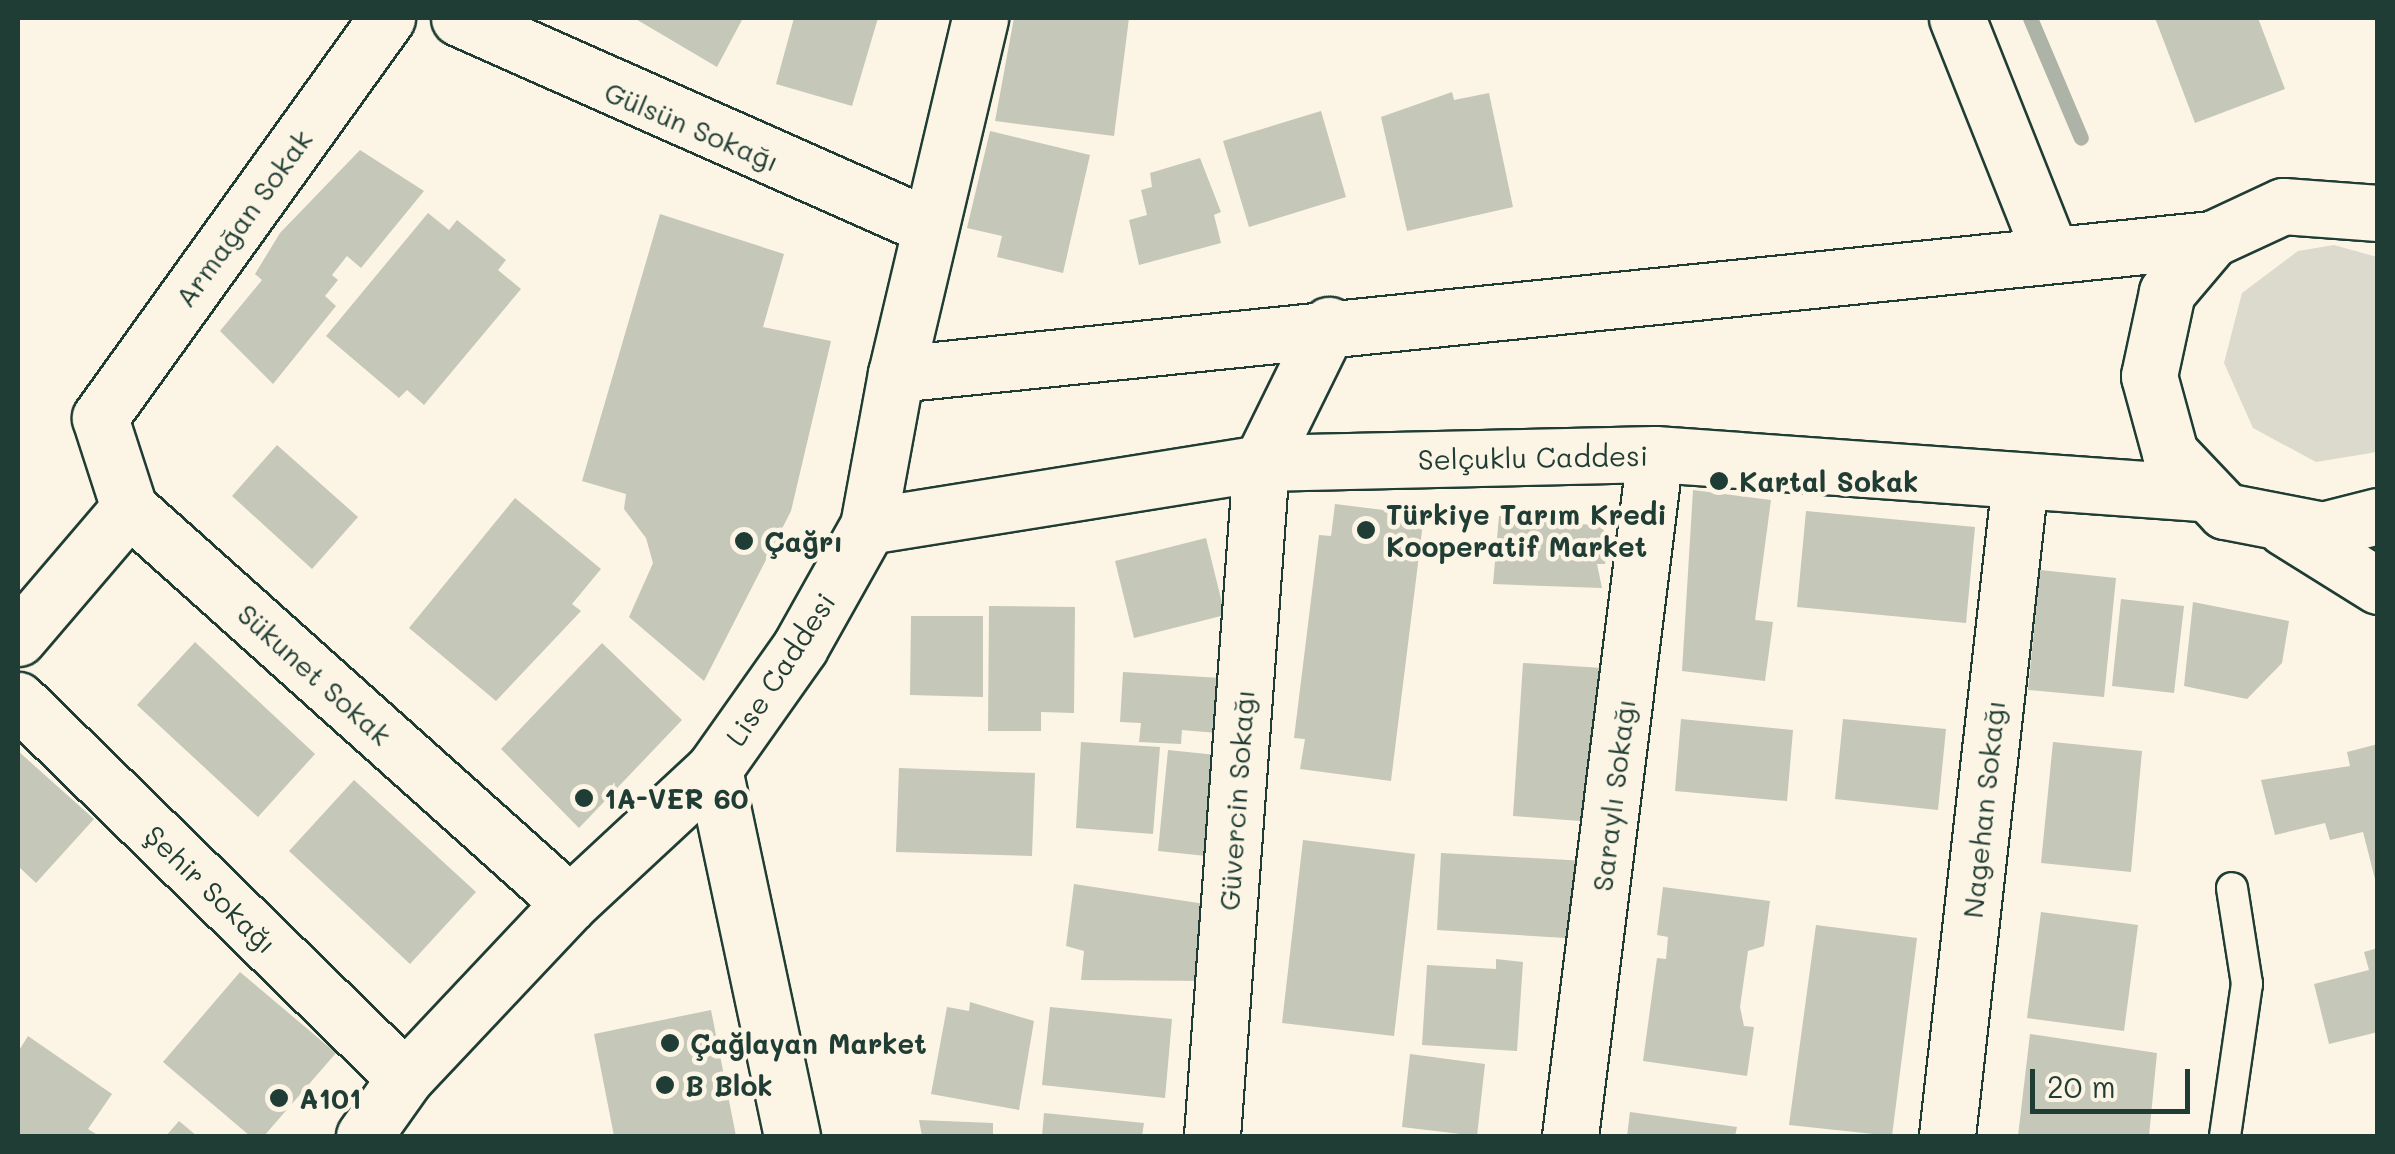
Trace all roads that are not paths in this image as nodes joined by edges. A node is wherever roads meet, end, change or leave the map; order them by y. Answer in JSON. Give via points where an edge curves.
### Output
{"nodes":[{"id":1,"x":387,"y":18,"type":"edge"},
{"id":2,"x":460,"y":18,"type":"edge"},
{"id":3,"x":980,"y":18,"type":"edge"},
{"id":4,"x":1957,"y":18,"type":"edge"},
{"id":5,"x":2378,"y":174,"type":"edge"},
{"id":6,"x":2316,"y":202,"type":"junction"},
{"id":7,"x":2378,"y":213,"type":"edge"},
{"id":8,"x":928,"y":226,"type":"junction"},
{"id":9,"x":2212,"y":238,"type":"junction"},
{"id":10,"x":2051,"y":254,"type":"junction"},
{"id":11,"x":1329,"y":325,"type":"junction"},
{"id":12,"x":896,"y":374,"type":"junction"},
{"id":13,"x":1655,"y":454,"type":"junction"},
{"id":14,"x":1261,"y":464,"type":"junction"},
{"id":15,"x":2020,"y":481,"type":"junction"},
{"id":16,"x":2201,"y":493,"type":"junction"},
{"id":17,"x":129,"y":508,"type":"junction"},
{"id":18,"x":2378,"y":516,"type":"edge"},
{"id":19,"x":868,"y":526,"type":"junction"},
{"id":20,"x":2284,"y":528,"type":"junction"},
{"id":21,"x":2378,"y":586,"type":"edge"},
{"id":22,"x":18,"y":638,"type":"edge"},
{"id":23,"x":18,"y":700,"type":"edge"},
{"id":24,"x":714,"y":769,"type":"junction"},
{"id":25,"x":2232,"y":888,"type":"dead end"},
{"id":26,"x":570,"y":903,"type":"junction"},
{"id":27,"x":405,"y":1078,"type":"junction"},
{"id":28,"x":364,"y":1136,"type":"edge"},
{"id":29,"x":792,"y":1136,"type":"edge"},
{"id":30,"x":1212,"y":1136,"type":"edge"},
{"id":31,"x":1570,"y":1136,"type":"edge"},
{"id":32,"x":1947,"y":1136,"type":"edge"},
{"id":33,"x":2224,"y":1136,"type":"edge"}],
"edges":[{"from":1,"to":17,"type":"street","name":"Armağan Sokak","via":[[100,418]]},
{"from":2,"to":8,"type":"street","name":"Gülsün Sokağı","via":[[622,98]]},
{"from":3,"to":8,"type":"street","name":"Lise Caddesi"},
{"from":4,"to":10,"type":"street"},
{"from":5,"to":6,"type":"street"},
{"from":6,"to":7,"type":"street"},
{"from":6,"to":9,"type":"street","via":[[2246,218]]},
{"from":8,"to":12,"type":"street","name":"Lise Caddesi"},
{"from":9,"to":10,"type":"street"},
{"from":9,"to":16,"type":"street","via":[[2167,292],[2150,348],[2157,426]]},
{"from":10,"to":11,"type":"street","via":[[1741,293]]},
{"from":11,"to":12,"type":"street"},
{"from":11,"to":14,"type":"street"},
{"from":12,"to":19,"type":"street","name":"Lise Caddesi"},
{"from":13,"to":14,"type":"street","name":"Selçuklu Caddesi"},
{"from":13,"to":15,"type":"street","name":"Selçuklu Caddesi"},
{"from":13,"to":31,"type":"street","name":"Saraylı Sokağı"},
{"from":14,"to":19,"type":"street","name":"Selçuklu Caddesi"},
{"from":14,"to":30,"type":"street","name":"Güvercin Sokağı"},
{"from":15,"to":16,"type":"street","name":"Selçuklu Caddesi"},
{"from":15,"to":32,"type":"street","name":"Nagehan Sokağı"},
{"from":16,"to":20,"type":"street"},
{"from":17,"to":22,"type":"street"},
{"from":17,"to":26,"type":"street","name":"Sükunet Sokak"},
{"from":18,"to":20,"type":"street"},
{"from":19,"to":24,"type":"street","name":"Lise Caddesi","via":[[800,647]]},
{"from":20,"to":21,"type":"street"},
{"from":23,"to":27,"type":"street","name":"Şehir Sokağı"},
{"from":24,"to":26,"type":"street","name":"Lise Caddesi"},
{"from":24,"to":29,"type":"street"},
{"from":25,"to":33,"type":"lane","via":[[2248,984]]},
{"from":26,"to":27,"type":"street","name":"Lise Caddesi"},
{"from":27,"to":28,"type":"street","name":"Lise Caddesi"}]}
